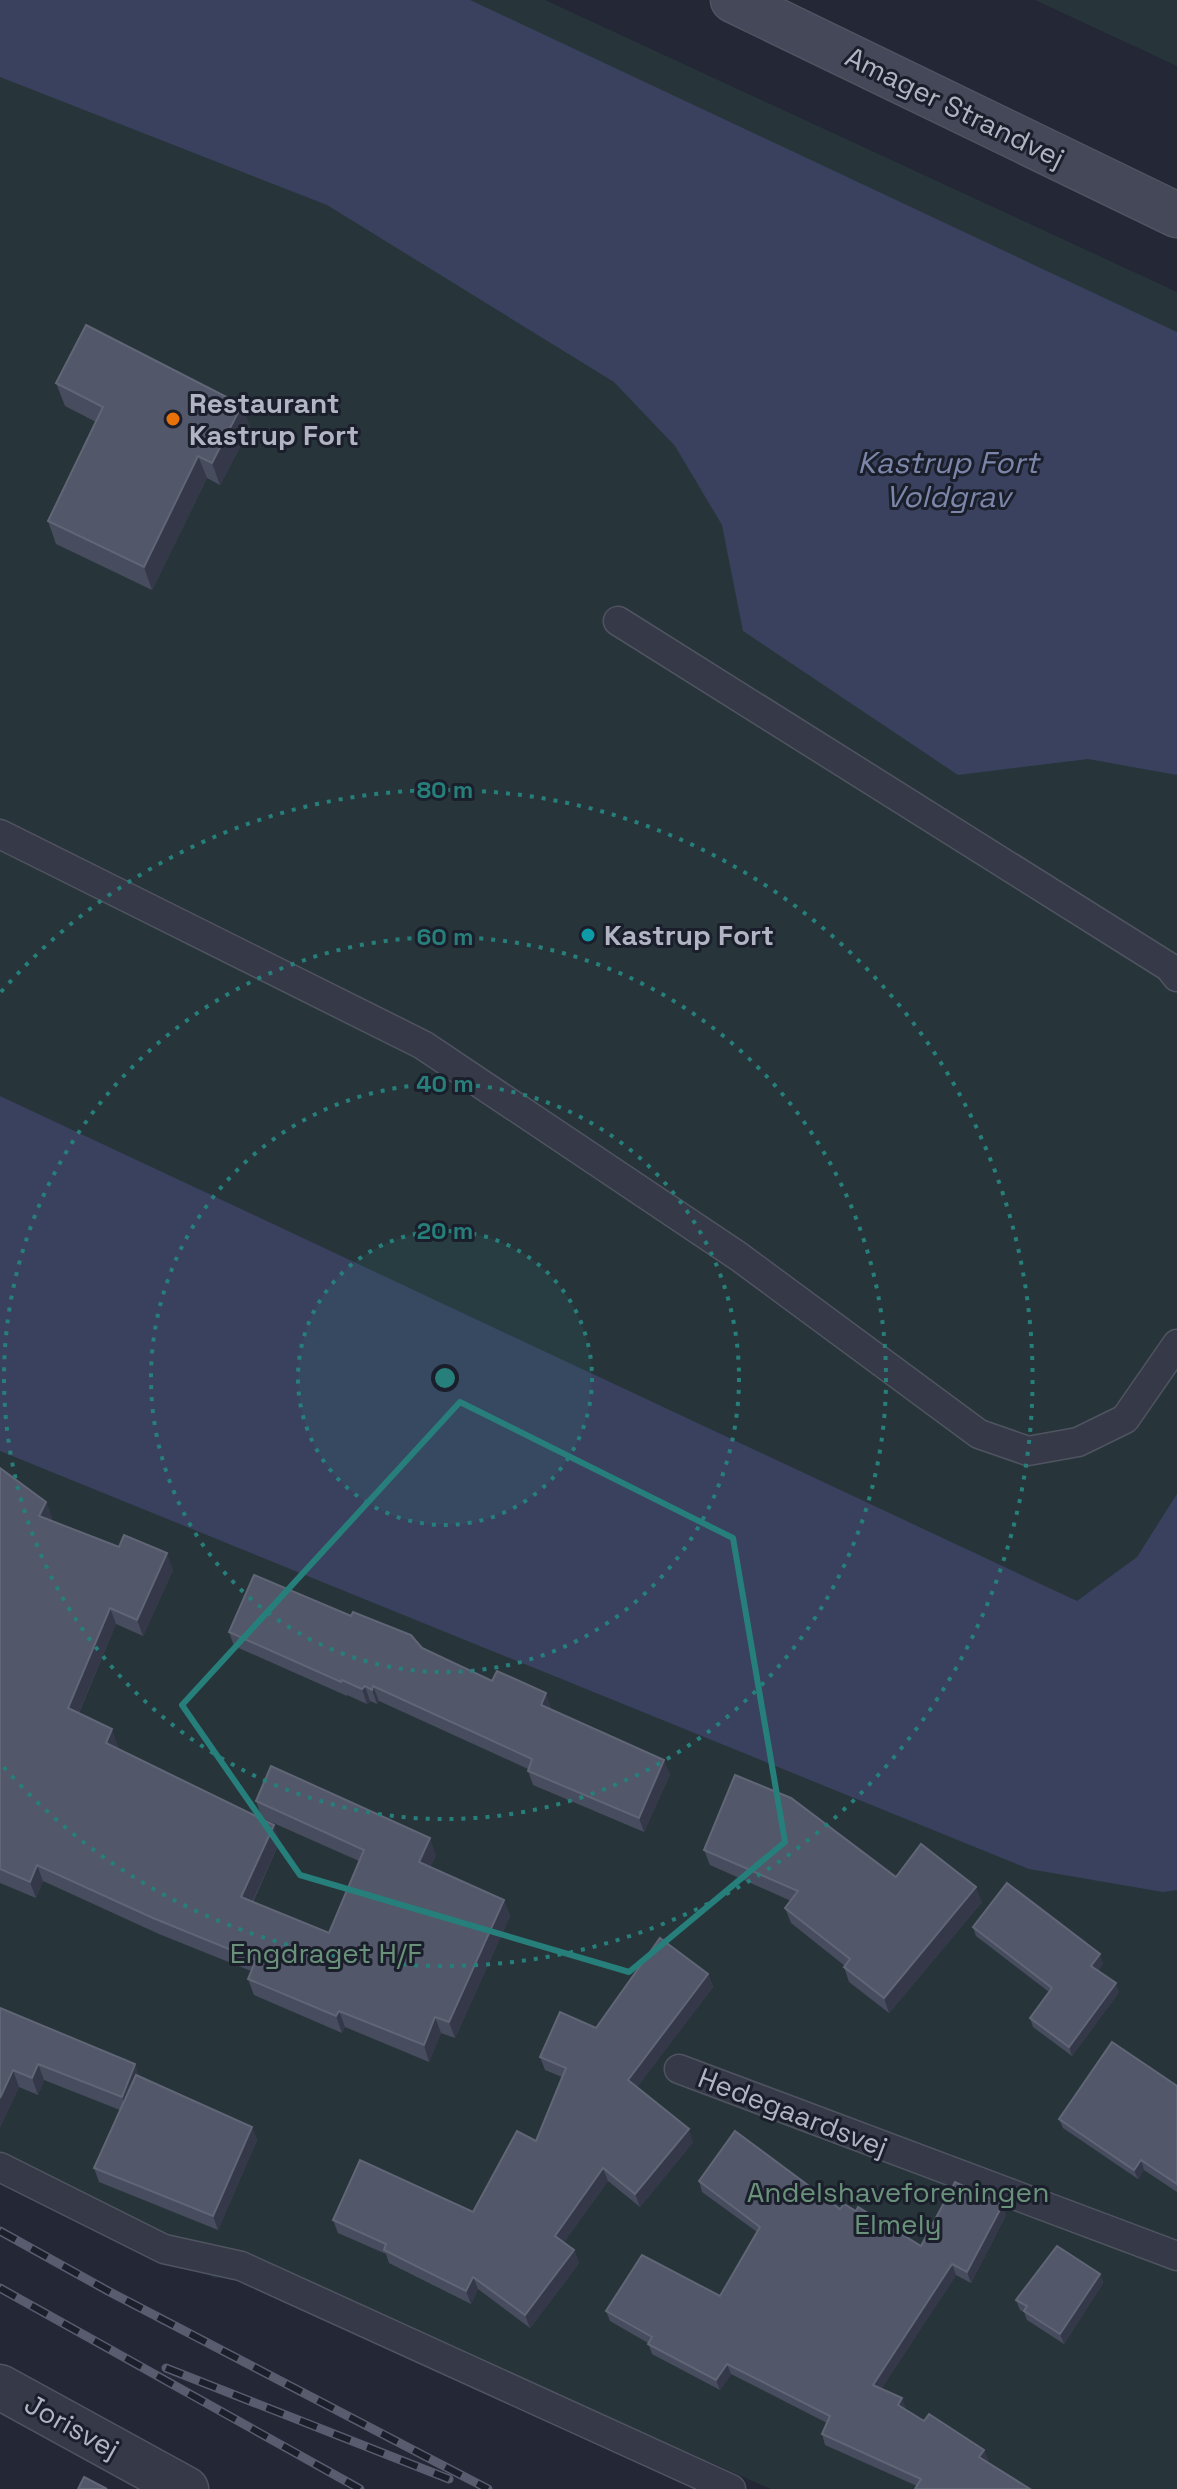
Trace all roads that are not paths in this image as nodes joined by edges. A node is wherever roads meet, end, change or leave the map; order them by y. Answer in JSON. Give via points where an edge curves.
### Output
{"nodes":[{"id":1,"x":733,"y":0,"type":"edge"},
{"id":2,"x":1177,"y":215,"type":"edge"},
{"id":3,"x":618,"y":621,"type":"dead end"},
{"id":4,"x":0,"y":834,"type":"edge"},
{"id":5,"x":1177,"y":977,"type":"edge"},
{"id":6,"x":1177,"y":1344,"type":"edge"},
{"id":7,"x":679,"y":2069,"type":"dead end"},
{"id":8,"x":0,"y":2167,"type":"edge"},
{"id":9,"x":1177,"y":2256,"type":"edge"},
{"id":10,"x":0,"y":2387,"type":"edge"},
{"id":11,"x":186,"y":2489,"type":"edge"},
{"id":12,"x":731,"y":2489,"type":"edge"}],
"edges":[{"from":1,"to":2,"type":"street","name":"Amager Strandvej"},
{"from":3,"to":5,"type":"lane","via":[[1169,967]]},
{"from":4,"to":6,"type":"lane","via":[[423,1045],[738,1256],[979,1434],[1028,1451],[1078,1442],[1125,1419]]},
{"from":7,"to":9,"type":"lane","name":"Hedegaardsvej"},
{"from":8,"to":12,"type":"lane","via":[[164,2249],[241,2266]]},
{"from":10,"to":11,"type":"street","name":"Jorisvej"}]}
